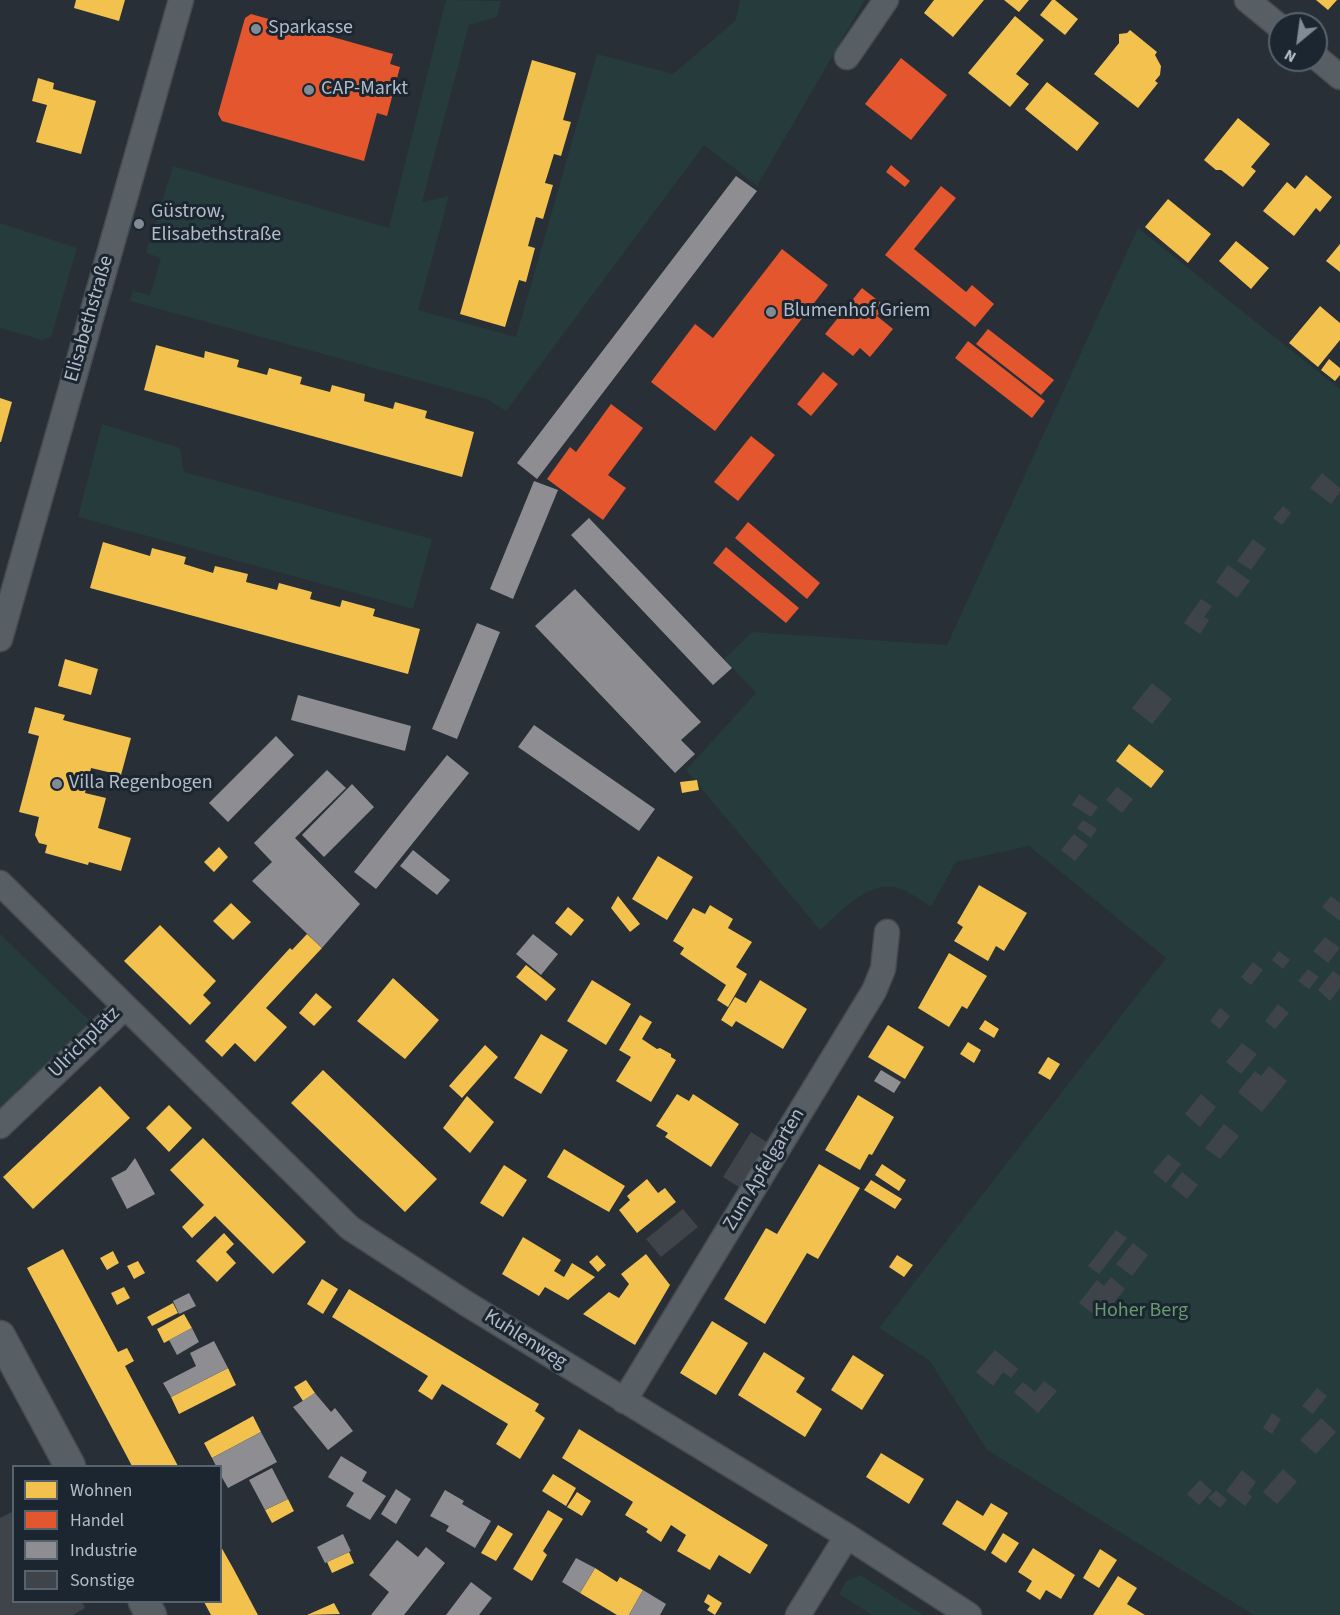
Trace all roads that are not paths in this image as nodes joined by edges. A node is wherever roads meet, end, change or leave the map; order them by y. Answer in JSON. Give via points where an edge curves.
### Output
{"nodes":[{"id":1,"x":181,"y":0,"type":"edge"},
{"id":2,"x":886,"y":0,"type":"edge"},
{"id":3,"x":1247,"y":0,"type":"edge"},
{"id":4,"x":1268,"y":17,"type":"edge"},
{"id":5,"x":847,"y":57,"type":"dead end"},
{"id":6,"x":1328,"y":67,"type":"edge"},
{"id":7,"x":1340,"y":77,"type":"edge"},
{"id":8,"x":0,"y":639,"type":"edge"},
{"id":9,"x":0,"y":883,"type":"edge"},
{"id":10,"x":887,"y":932,"type":"dead end"},
{"id":11,"x":125,"y":1007,"type":"junction"},
{"id":12,"x":0,"y":1126,"type":"edge"},
{"id":13,"x":0,"y":1336,"type":"edge"},
{"id":14,"x":624,"y":1401,"type":"junction"},
{"id":15,"x":69,"y":1465,"type":"edge"},
{"id":16,"x":847,"y":1536,"type":"junction"},
{"id":17,"x":798,"y":1615,"type":"edge"},
{"id":18,"x":969,"y":1615,"type":"edge"}],
"edges":[{"from":1,"to":8,"type":"street","name":"Elisabethstraße"},
{"from":2,"to":5,"type":"street"},
{"from":3,"to":4,"type":"street"},
{"from":6,"to":7,"type":"street"},
{"from":9,"to":11,"type":"street","name":"Ulrichplatz"},
{"from":10,"to":14,"type":"street","name":"Zum Apfelgarten","via":[[883,969],[874,991]]},
{"from":11,"to":12,"type":"street","name":"Ulrichplatz"},
{"from":11,"to":14,"type":"street","name":"Kuhlenweg","via":[[350,1228]]},
{"from":13,"to":15,"type":"street"},
{"from":14,"to":16,"type":"street","name":"Kuhlenweg"},
{"from":16,"to":17,"type":"street"},
{"from":16,"to":18,"type":"street","name":"Kuhlenweg"}]}
